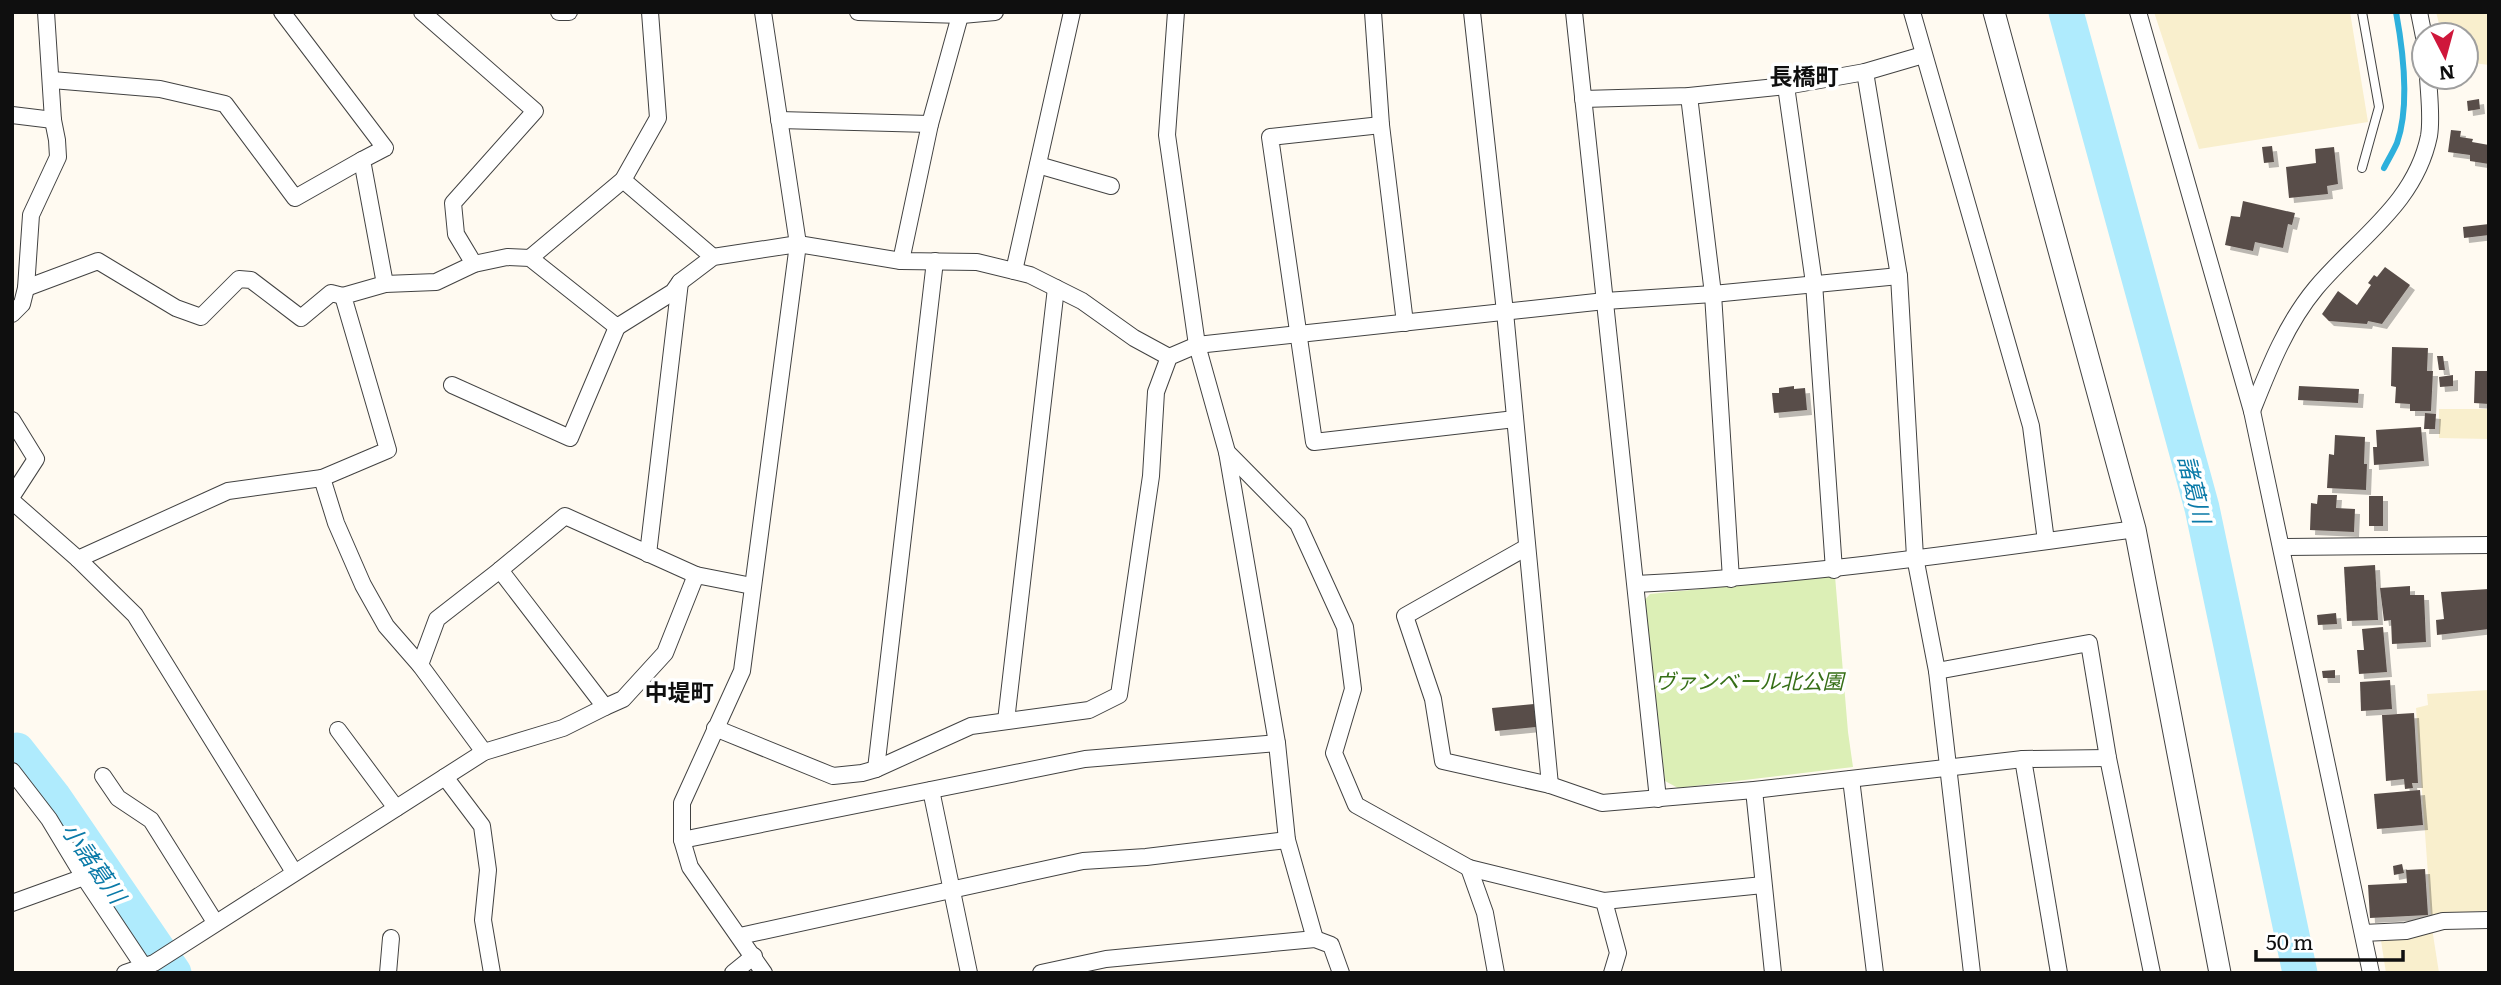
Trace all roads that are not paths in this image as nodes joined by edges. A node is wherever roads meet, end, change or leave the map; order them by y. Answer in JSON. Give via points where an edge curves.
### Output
{"nodes":[{"id":1,"x":46,"y":12,"type":"edge"},
{"id":2,"x":282,"y":12,"type":"edge"},
{"id":3,"x":422,"y":12,"type":"edge"},
{"id":4,"x":559,"y":12,"type":"edge"},
{"id":5,"x":569,"y":12,"type":"edge"},
{"id":6,"x":650,"y":12,"type":"edge"},
{"id":7,"x":763,"y":12,"type":"edge"},
{"id":8,"x":858,"y":12,"type":"edge"},
{"id":9,"x":995,"y":12,"type":"edge"},
{"id":10,"x":1072,"y":12,"type":"edge"},
{"id":11,"x":1176,"y":12,"type":"edge"},
{"id":12,"x":1373,"y":12,"type":"edge"},
{"id":13,"x":1472,"y":12,"type":"edge"},
{"id":14,"x":1574,"y":12,"type":"edge"},
{"id":15,"x":1912,"y":12,"type":"edge"},
{"id":16,"x":1994,"y":12,"type":"edge"},
{"id":17,"x":2138,"y":12,"type":"edge"},
{"id":18,"x":2362,"y":12,"type":"edge"},
{"id":19,"x":962,"y":14,"type":"edge"},
{"id":20,"x":1923,"y":55,"type":"junction"},
{"id":21,"x":1864,"y":72,"type":"junction"},
{"id":22,"x":52,"y":80,"type":"junction"},
{"id":23,"x":1787,"y":86,"type":"junction"},
{"id":24,"x":2428,"y":91,"type":"edge"},
{"id":25,"x":1689,"y":96,"type":"junction"},
{"id":26,"x":1583,"y":99,"type":"junction"},
{"id":27,"x":12,"y":115,"type":"edge"},
{"id":28,"x":52,"y":120,"type":"junction"},
{"id":29,"x":779,"y":120,"type":"junction"},
{"id":30,"x":930,"y":124,"type":"junction"},
{"id":31,"x":1381,"y":125,"type":"junction"},
{"id":32,"x":362,"y":160,"type":"junction"},
{"id":33,"x":1038,"y":165,"type":"junction"},
{"id":34,"x":2362,"y":168,"type":"dead end"},
{"id":35,"x":624,"y":180,"type":"junction"},
{"id":36,"x":1111,"y":186,"type":"dead end"},
{"id":37,"x":798,"y":244,"type":"junction"},
{"id":38,"x":713,"y":257,"type":"junction"},
{"id":39,"x":530,"y":258,"type":"junction"},
{"id":40,"x":901,"y":261,"type":"junction"},
{"id":41,"x":934,"y":261,"type":"junction"},
{"id":42,"x":474,"y":264,"type":"junction"},
{"id":43,"x":1014,"y":271,"type":"junction"},
{"id":44,"x":1899,"y":276,"type":"junction"},
{"id":45,"x":680,"y":282,"type":"junction"},
{"id":46,"x":1814,"y":283,"type":"junction"},
{"id":47,"x":385,"y":284,"type":"junction"},
{"id":48,"x":26,"y":288,"type":"junction"},
{"id":49,"x":1056,"y":288,"type":"junction"},
{"id":50,"x":1713,"y":294,"type":"junction"},
{"id":51,"x":343,"y":296,"type":"junction"},
{"id":52,"x":1605,"y":301,"type":"junction"},
{"id":53,"x":1505,"y":312,"type":"junction"},
{"id":54,"x":12,"y":314,"type":"edge"},
{"id":55,"x":1405,"y":323,"type":"junction"},
{"id":56,"x":617,"y":327,"type":"junction"},
{"id":57,"x":1298,"y":334,"type":"junction"},
{"id":58,"x":1197,"y":345,"type":"junction"},
{"id":59,"x":1169,"y":357,"type":"junction"},
{"id":60,"x":452,"y":385,"type":"dead end"},
{"id":61,"x":2252,"y":411,"type":"junction"},
{"id":62,"x":1515,"y":419,"type":"junction"},
{"id":63,"x":12,"y":420,"type":"edge"},
{"id":64,"x":1227,"y":452,"type":"junction"},
{"id":65,"x":322,"y":478,"type":"junction"},
{"id":66,"x":12,"y":499,"type":"edge"},
{"id":67,"x":2134,"y":529,"type":"junction"},
{"id":68,"x":2046,"y":541,"type":"junction"},
{"id":69,"x":2489,"y":545,"type":"edge"},
{"id":70,"x":1527,"y":547,"type":"junction"},
{"id":71,"x":2282,"y":547,"type":"junction"},
{"id":72,"x":648,"y":554,"type":"junction"},
{"id":73,"x":1915,"y":557,"type":"junction"},
{"id":74,"x":78,"y":559,"type":"junction"},
{"id":75,"x":500,"y":570,"type":"junction"},
{"id":76,"x":1834,"y":570,"type":"junction"},
{"id":77,"x":696,"y":575,"type":"junction"},
{"id":78,"x":1731,"y":579,"type":"junction"},
{"id":79,"x":1636,"y":584,"type":"junction"},
{"id":80,"x":752,"y":586,"type":"junction"},
{"id":81,"x":420,"y":665,"type":"junction"},
{"id":82,"x":1937,"y":671,"type":"junction"},
{"id":83,"x":605,"y":707,"type":"junction"},
{"id":84,"x":1006,"y":721,"type":"junction"},
{"id":85,"x":715,"y":728,"type":"junction"},
{"id":86,"x":338,"y":730,"type":"dead end"},
{"id":87,"x":1277,"y":743,"type":"junction"},
{"id":88,"x":484,"y":752,"type":"junction"},
{"id":89,"x":2108,"y":758,"type":"junction"},
{"id":90,"x":2024,"y":759,"type":"junction"},
{"id":91,"x":876,"y":769,"type":"junction"},
{"id":92,"x":1948,"y":769,"type":"junction"},
{"id":93,"x":12,"y":771,"type":"edge"},
{"id":94,"x":103,"y":776,"type":"dead end"},
{"id":95,"x":445,"y":777,"type":"junction"},
{"id":96,"x":1851,"y":779,"type":"junction"},
{"id":97,"x":1550,"y":785,"type":"junction"},
{"id":98,"x":931,"y":790,"type":"junction"},
{"id":99,"x":1754,"y":790,"type":"junction"},
{"id":100,"x":1658,"y":799,"type":"junction"},
{"id":101,"x":396,"y":808,"type":"junction"},
{"id":102,"x":682,"y":840,"type":"junction"},
{"id":103,"x":1287,"y":840,"type":"junction"},
{"id":104,"x":1469,"y":868,"type":"junction"},
{"id":105,"x":294,"y":872,"type":"junction"},
{"id":106,"x":84,"y":877,"type":"junction"},
{"id":107,"x":1763,"y":885,"type":"junction"},
{"id":108,"x":952,"y":889,"type":"junction"},
{"id":109,"x":1604,"y":901,"type":"junction"},
{"id":110,"x":12,"y":903,"type":"edge"},
{"id":111,"x":2489,"y":920,"type":"edge"},
{"id":112,"x":215,"y":922,"type":"junction"},
{"id":113,"x":2363,"y":933,"type":"junction"},
{"id":114,"x":740,"y":936,"type":"junction"},
{"id":115,"x":391,"y":938,"type":"dead end"},
{"id":116,"x":1315,"y":940,"type":"junction"},
{"id":117,"x":754,"y":957,"type":"junction"},
{"id":118,"x":149,"y":968,"type":"edge"},
{"id":119,"x":1062,"y":970,"type":"edge"},
{"id":120,"x":125,"y":973,"type":"edge"},
{"id":121,"x":388,"y":973,"type":"edge"},
{"id":122,"x":492,"y":973,"type":"edge"},
{"id":123,"x":733,"y":973,"type":"edge"},
{"id":124,"x":764,"y":973,"type":"edge"},
{"id":125,"x":969,"y":973,"type":"edge"},
{"id":126,"x":1041,"y":973,"type":"edge"},
{"id":127,"x":1341,"y":973,"type":"edge"},
{"id":128,"x":1496,"y":973,"type":"edge"},
{"id":129,"x":1612,"y":973,"type":"edge"},
{"id":130,"x":1773,"y":973,"type":"edge"},
{"id":131,"x":1875,"y":973,"type":"edge"},
{"id":132,"x":1972,"y":973,"type":"edge"},
{"id":133,"x":2059,"y":973,"type":"edge"},
{"id":134,"x":2152,"y":973,"type":"edge"},
{"id":135,"x":2220,"y":973,"type":"edge"},
{"id":136,"x":2371,"y":973,"type":"edge"}],
"edges":[{"from":1,"to":22,"type":"street"},
{"from":2,"to":32,"type":"street","via":[[385,148]]},
{"from":3,"to":42,"type":"street","via":[[535,111],[453,204],[456,234]]},
{"from":4,"to":5,"type":"street"},
{"from":6,"to":35,"type":"street","via":[[658,118]]},
{"from":7,"to":29,"type":"street"},
{"from":8,"to":19,"type":"street"},
{"from":9,"to":19,"type":"street"},
{"from":10,"to":33,"type":"street"},
{"from":11,"to":58,"type":"street","via":[[1167,135]]},
{"from":12,"to":31,"type":"street"},
{"from":13,"to":53,"type":"street"},
{"from":14,"to":26,"type":"street"},
{"from":15,"to":20,"type":"street"},
{"from":16,"to":67,"type":"street"},
{"from":17,"to":61,"type":"street"},
{"from":18,"to":34,"type":"lane","via":[[2379,107]]},
{"from":19,"to":30,"type":"street"},
{"from":20,"to":21,"type":"street"},
{"from":20,"to":68,"type":"street","via":[[2031,426]]},
{"from":21,"to":23,"type":"street"},
{"from":21,"to":44,"type":"street"},
{"from":22,"to":28,"type":"street"},
{"from":22,"to":32,"type":"street","via":[[160,89],[225,104],[295,198]]},
{"from":23,"to":25,"type":"street"},
{"from":23,"to":46,"type":"street"},
{"from":24,"to":61,"type":"street","via":[[2429,133],[2419,171],[2396,206],[2315,289],[2286,333]]},
{"from":25,"to":26,"type":"street"},
{"from":25,"to":50,"type":"street"},
{"from":26,"to":52,"type":"street"},
{"from":27,"to":28,"type":"street"},
{"from":28,"to":48,"type":"street","via":[[58,157],[31,215]]},
{"from":29,"to":30,"type":"street"},
{"from":29,"to":37,"type":"street"},
{"from":30,"to":40,"type":"street"},
{"from":31,"to":55,"type":"street"},
{"from":31,"to":57,"type":"street","via":[[1270,136]]},
{"from":32,"to":47,"type":"street"},
{"from":33,"to":36,"type":"street"},
{"from":33,"to":43,"type":"street"},
{"from":35,"to":38,"type":"street"},
{"from":35,"to":39,"type":"street"},
{"from":37,"to":38,"type":"street"},
{"from":37,"to":40,"type":"street"},
{"from":37,"to":80,"type":"street"},
{"from":38,"to":45,"type":"street"},
{"from":39,"to":42,"type":"street"},
{"from":39,"to":56,"type":"street"},
{"from":40,"to":41,"type":"street"},
{"from":41,"to":43,"type":"street","via":[[978,262]]},
{"from":41,"to":91,"type":"street"},
{"from":42,"to":47,"type":"street","via":[[436,282]]},
{"from":43,"to":49,"type":"street"},
{"from":44,"to":46,"type":"street"},
{"from":44,"to":73,"type":"street"},
{"from":45,"to":56,"type":"street","via":[[673,292]]},
{"from":45,"to":72,"type":"street"},
{"from":46,"to":50,"type":"street"},
{"from":46,"to":76,"type":"street"},
{"from":47,"to":51,"type":"street"},
{"from":48,"to":51,"type":"street","via":[[98,261],[176,308],[201,317],[239,279],[251,279],[301,318],[331,293]]},
{"from":48,"to":54,"type":"street","via":[[22,304]]},
{"from":49,"to":59,"type":"street"},
{"from":49,"to":84,"type":"street"},
{"from":50,"to":52,"type":"street"},
{"from":50,"to":78,"type":"street"},
{"from":51,"to":65,"type":"street","via":[[388,450]]},
{"from":52,"to":53,"type":"street"},
{"from":52,"to":79,"type":"street"},
{"from":53,"to":55,"type":"street"},
{"from":53,"to":62,"type":"street"},
{"from":55,"to":57,"type":"street"},
{"from":56,"to":60,"type":"street","via":[[570,438]]},
{"from":57,"to":58,"type":"street"},
{"from":57,"to":62,"type":"street","via":[[1314,442]]},
{"from":58,"to":59,"type":"street"},
{"from":58,"to":64,"type":"street"},
{"from":59,"to":84,"type":"street","via":[[1156,392],[1150,476],[1119,695],[1089,710]]},
{"from":61,"to":71,"type":"street"},
{"from":62,"to":70,"type":"street"},
{"from":63,"to":66,"type":"street","via":[[36,459]]},
{"from":64,"to":87,"type":"street"},
{"from":64,"to":104,"type":"street","via":[[1298,524],[1345,627],[1353,690],[1334,752],[1356,805]]},
{"from":65,"to":74,"type":"street","via":[[228,491]]},
{"from":65,"to":81,"type":"street","via":[[363,585],[386,626]]},
{"from":66,"to":74,"type":"street"},
{"from":67,"to":68,"type":"street"},
{"from":67,"to":135,"type":"street"},
{"from":68,"to":73,"type":"street"},
{"from":69,"to":71,"type":"street"},
{"from":70,"to":97,"type":"street"},
{"from":70,"to":97,"type":"street","via":[[1405,616],[1433,699],[1443,761]]},
{"from":71,"to":113,"type":"street"},
{"from":72,"to":75,"type":"street","via":[[565,516]]},
{"from":72,"to":77,"type":"street"},
{"from":73,"to":76,"type":"street"},
{"from":73,"to":82,"type":"street"},
{"from":74,"to":105,"type":"street","via":[[135,615]]},
{"from":75,"to":81,"type":"street","via":[[437,620]]},
{"from":75,"to":83,"type":"street"},
{"from":76,"to":78,"type":"street"},
{"from":77,"to":80,"type":"street"},
{"from":77,"to":83,"type":"street","via":[[665,653],[623,699]]},
{"from":78,"to":79,"type":"street"},
{"from":79,"to":100,"type":"street"},
{"from":80,"to":85,"type":"street","via":[[742,671]]},
{"from":81,"to":88,"type":"street"},
{"from":82,"to":89,"type":"street","via":[[2089,643]]},
{"from":82,"to":92,"type":"street"},
{"from":83,"to":88,"type":"street","via":[[563,729]]},
{"from":84,"to":91,"type":"street","via":[[971,726]]},
{"from":85,"to":91,"type":"street","via":[[833,776]]},
{"from":85,"to":102,"type":"street","via":[[682,803]]},
{"from":86,"to":101,"type":"street"},
{"from":87,"to":98,"type":"street","via":[[1085,759]]},
{"from":87,"to":103,"type":"street"},
{"from":88,"to":95,"type":"street"},
{"from":89,"to":90,"type":"street"},
{"from":89,"to":134,"type":"street"},
{"from":90,"to":92,"type":"street"},
{"from":90,"to":133,"type":"street"},
{"from":92,"to":96,"type":"street"},
{"from":92,"to":132,"type":"street"},
{"from":93,"to":106,"type":"street","via":[[49,819]]},
{"from":94,"to":112,"type":"street","via":[[118,798],[151,820]]},
{"from":95,"to":101,"type":"street"},
{"from":95,"to":122,"type":"street","via":[[482,826],[488,870],[483,919]]},
{"from":96,"to":99,"type":"street"},
{"from":96,"to":131,"type":"street"},
{"from":97,"to":100,"type":"street","via":[[1602,803]]},
{"from":98,"to":102,"type":"street"},
{"from":98,"to":108,"type":"street"},
{"from":99,"to":100,"type":"street"},
{"from":99,"to":107,"type":"street"},
{"from":101,"to":105,"type":"street"},
{"from":102,"to":114,"type":"street","via":[[690,867]]},
{"from":103,"to":108,"type":"street","via":[[1083,861]]},
{"from":103,"to":116,"type":"street"},
{"from":104,"to":109,"type":"street"},
{"from":104,"to":128,"type":"street","via":[[1485,913]]},
{"from":105,"to":112,"type":"street"},
{"from":106,"to":110,"type":"street"},
{"from":106,"to":118,"type":"street"},
{"from":107,"to":109,"type":"street"},
{"from":107,"to":130,"type":"street"},
{"from":108,"to":114,"type":"street"},
{"from":108,"to":125,"type":"street"},
{"from":109,"to":129,"type":"street","via":[[1618,953]]},
{"from":111,"to":113,"type":"street","via":[[2444,921],[2406,931]]},
{"from":112,"to":118,"type":"street"},
{"from":113,"to":136,"type":"street"},
{"from":114,"to":117,"type":"street"},
{"from":115,"to":121,"type":"street"},
{"from":116,"to":119,"type":"street","via":[[1106,959]]},
{"from":116,"to":127,"type":"street","via":[[1331,945]]},
{"from":117,"to":123,"type":"street"},
{"from":117,"to":124,"type":"street"},
{"from":118,"to":120,"type":"street"},
{"from":119,"to":126,"type":"street"}]}
